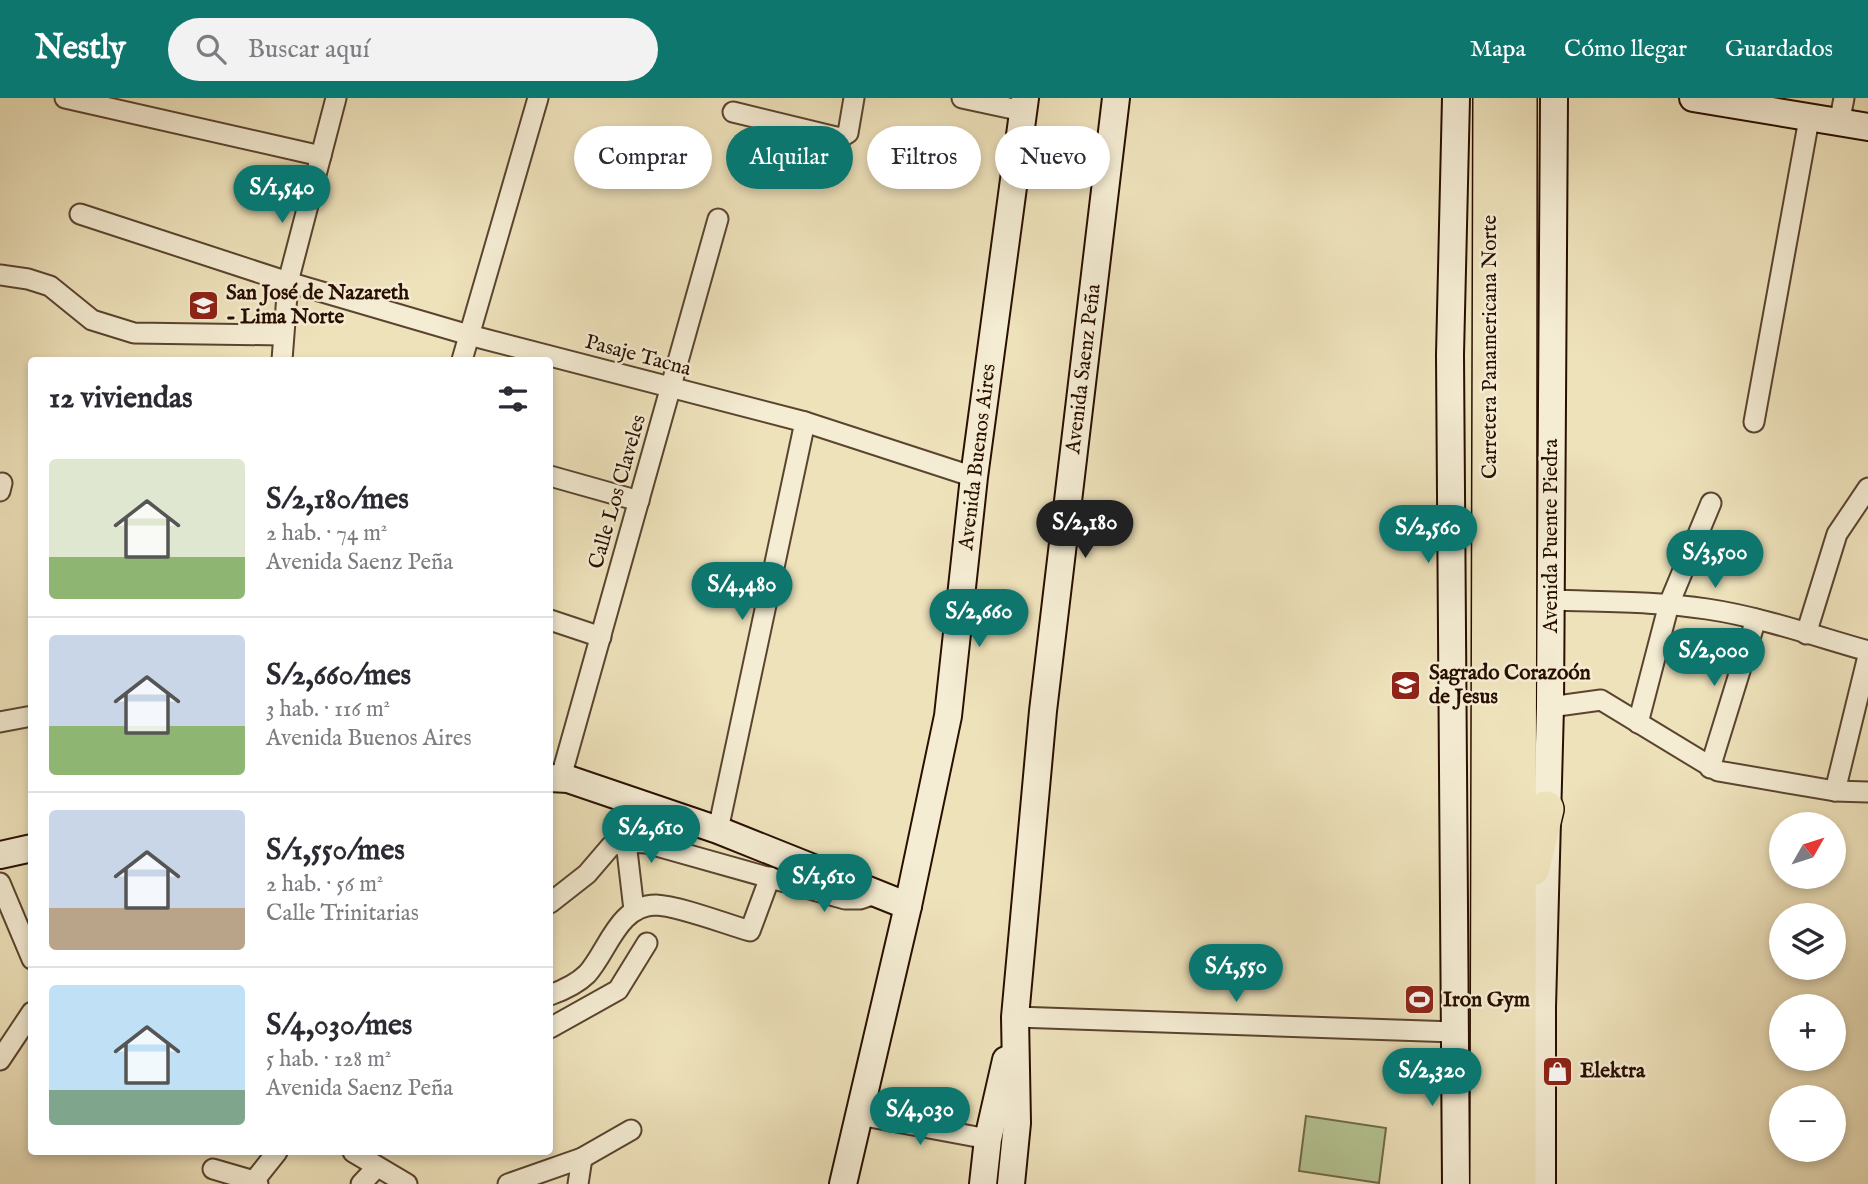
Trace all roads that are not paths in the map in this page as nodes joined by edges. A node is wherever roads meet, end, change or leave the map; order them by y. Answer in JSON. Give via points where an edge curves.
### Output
{"nodes":[{"id":1,"x":65,"y":98,"type":"edge"},
{"id":2,"x":336,"y":98,"type":"edge"},
{"id":3,"x":538,"y":98,"type":"edge"},
{"id":4,"x":854,"y":98,"type":"edge"},
{"id":5,"x":962,"y":98,"type":"edge"},
{"id":6,"x":1116,"y":98,"type":"edge"},
{"id":7,"x":1456,"y":98,"type":"edge"},
{"id":8,"x":1491,"y":98,"type":"edge"},
{"id":9,"x":1519,"y":98,"type":"edge"},
{"id":10,"x":1554,"y":98,"type":"edge"},
{"id":11,"x":1693,"y":98,"type":"edge"},
{"id":12,"x":1844,"y":98,"type":"edge"},
{"id":13,"x":1024,"y":105,"type":"edge"},
{"id":14,"x":733,"y":112,"type":"dead end"},
{"id":15,"x":1809,"y":119,"type":"junction"},
{"id":16,"x":1839,"y":124,"type":"junction"},
{"id":17,"x":1868,"y":127,"type":"edge"},
{"id":18,"x":321,"y":156,"type":"junction"},
{"id":19,"x":80,"y":214,"type":"dead end"},
{"id":20,"x":718,"y":219,"type":"dead end"},
{"id":21,"x":0,"y":275,"type":"edge"},
{"id":22,"x":288,"y":282,"type":"junction"},
{"id":23,"x":283,"y":335,"type":"junction"},
{"id":24,"x":469,"y":335,"type":"junction"},
{"id":25,"x":282,"y":357,"type":"edge"},
{"id":26,"x":463,"y":357,"type":"edge"},
{"id":27,"x":553,"y":357,"type":"edge"},
{"id":28,"x":553,"y":357,"type":"edge"},
{"id":29,"x":671,"y":388,"type":"junction"},
{"id":30,"x":805,"y":422,"type":"junction"},
{"id":31,"x":1755,"y":422,"type":"dead end"},
{"id":32,"x":553,"y":477,"type":"edge"},
{"id":33,"x":974,"y":477,"type":"junction"},
{"id":34,"x":1868,"y":488,"type":"edge"},
{"id":35,"x":639,"y":501,"type":"junction"},
{"id":36,"x":1712,"y":503,"type":"dead end"},
{"id":37,"x":1860,"y":514,"type":"edge"},
{"id":38,"x":1551,"y":600,"type":"junction"},
{"id":39,"x":1669,"y":604,"type":"junction"},
{"id":40,"x":1756,"y":619,"type":"junction"},
{"id":41,"x":553,"y":621,"type":"edge"},
{"id":42,"x":1806,"y":634,"type":"junction"},
{"id":43,"x":601,"y":637,"type":"junction"},
{"id":44,"x":1868,"y":654,"type":"edge"},
{"id":45,"x":1550,"y":707,"type":"junction"},
{"id":46,"x":28,"y":717,"type":"edge"},
{"id":47,"x":0,"y":722,"type":"edge"},
{"id":48,"x":1638,"y":723,"type":"junction"},
{"id":49,"x":1710,"y":768,"type":"junction"},
{"id":50,"x":555,"y":777,"type":"edge"},
{"id":51,"x":1835,"y":791,"type":"junction"},
{"id":52,"x":1868,"y":792,"type":"edge"},
{"id":53,"x":1546,"y":809,"type":"junction"},
{"id":54,"x":718,"y":830,"type":"junction"},
{"id":55,"x":625,"y":842,"type":"junction"},
{"id":56,"x":28,"y":849,"type":"edge"},
{"id":57,"x":0,"y":855,"type":"edge"},
{"id":58,"x":770,"y":877,"type":"junction"},
{"id":59,"x":0,"y":883,"type":"edge"},
{"id":60,"x":878,"y":893,"type":"junction"},
{"id":61,"x":553,"y":901,"type":"edge"},
{"id":62,"x":908,"y":906,"type":"junction"},
{"id":63,"x":634,"y":910,"type":"junction"},
{"id":64,"x":648,"y":943,"type":"dead end"},
{"id":65,"x":1518,"y":947,"type":"junction"},
{"id":66,"x":28,"y":950,"type":"edge"},
{"id":67,"x":553,"y":993,"type":"edge"},
{"id":68,"x":1015,"y":1017,"type":"junction"},
{"id":69,"x":28,"y":1018,"type":"edge"},
{"id":70,"x":553,"y":1026,"type":"edge"},
{"id":71,"x":1455,"y":1032,"type":"junction"},
{"id":72,"x":0,"y":1060,"type":"edge"},
{"id":73,"x":859,"y":1115,"type":"junction"},
{"id":74,"x":631,"y":1130,"type":"dead end"},
{"id":75,"x":989,"y":1139,"type":"junction"},
{"id":76,"x":275,"y":1155,"type":"edge"},
{"id":77,"x":358,"y":1155,"type":"edge"},
{"id":78,"x":582,"y":1158,"type":"junction"},
{"id":79,"x":377,"y":1167,"type":"junction"},
{"id":80,"x":213,"y":1169,"type":"dead end"},
{"id":81,"x":256,"y":1182,"type":"edge"},
{"id":82,"x":361,"y":1184,"type":"edge"},
{"id":83,"x":407,"y":1184,"type":"edge"},
{"id":84,"x":508,"y":1184,"type":"edge"},
{"id":85,"x":578,"y":1184,"type":"edge"},
{"id":86,"x":843,"y":1184,"type":"edge"},
{"id":87,"x":983,"y":1184,"type":"edge"},
{"id":88,"x":1011,"y":1184,"type":"edge"},
{"id":89,"x":1457,"y":1184,"type":"edge"},
{"id":90,"x":1488,"y":1184,"type":"edge"},
{"id":91,"x":1518,"y":1184,"type":"edge"},
{"id":92,"x":1542,"y":1184,"type":"edge"}],
"edges":[{"from":1,"to":18,"type":"street"},
{"from":2,"to":18,"type":"street"},
{"from":3,"to":24,"type":"street"},
{"from":4,"to":14,"type":"street","via":[[848,133],[841,138]]},
{"from":5,"to":13,"type":"street"},
{"from":6,"to":68,"type":"main road","name":"Avenida Saenz Peña","via":[[1043,711]]},
{"from":7,"to":71,"type":"main road","via":[[1450,355]]},
{"from":8,"to":90,"type":"highway","name":"Carretera Panamericana Norte"},
{"from":9,"to":65,"type":"highway","name":"Carretera Panamericana Norte"},
{"from":10,"to":38,"type":"main road","name":"Avenida Puente Piedra"},
{"from":11,"to":15,"type":"main road"},
{"from":12,"to":16,"type":"street"},
{"from":13,"to":33,"type":"main road","name":"Avenida Buenos Aires"},
{"from":15,"to":16,"type":"main road"},
{"from":15,"to":31,"type":"street"},
{"from":16,"to":17,"type":"main road"},
{"from":18,"to":22,"type":"street"},
{"from":19,"to":22,"type":"street","name":"Pasaje Tacna"},
{"from":20,"to":29,"type":"street","name":"Calle Los Claveles"},
{"from":21,"to":23,"type":"street","via":[[50,286],[92,320],[134,333]]},
{"from":22,"to":23,"type":"street"},
{"from":22,"to":24,"type":"street","name":"Pasaje Tacna"},
{"from":23,"to":25,"type":"street"},
{"from":24,"to":26,"type":"street"},
{"from":24,"to":28,"type":"street","name":"Pasaje Tacna"},
{"from":27,"to":29,"type":"street","name":"Pasaje Tacna"},
{"from":29,"to":30,"type":"street","name":"Pasaje Tacna"},
{"from":29,"to":35,"type":"street","name":"Calle Los Claveles"},
{"from":30,"to":33,"type":"street","name":"Pasaje Tacna"},
{"from":30,"to":54,"type":"street"},
{"from":32,"to":35,"type":"street"},
{"from":33,"to":62,"type":"main road","name":"Avenida Buenos Aires","via":[[948,716]]},
{"from":34,"to":37,"type":"street"},
{"from":35,"to":43,"type":"street","name":"Calle Los Claveles"},
{"from":36,"to":39,"type":"street"},
{"from":37,"to":42,"type":"street","via":[[1837,534]]},
{"from":38,"to":39,"type":"street"},
{"from":38,"to":45,"type":"main road","name":"Avenida Puente Piedra"},
{"from":39,"to":40,"type":"street"},
{"from":39,"to":48,"type":"street"},
{"from":40,"to":42,"type":"street"},
{"from":40,"to":49,"type":"street"},
{"from":41,"to":43,"type":"street"},
{"from":42,"to":44,"type":"street"},
{"from":43,"to":50,"type":"street","name":"Calle Los Claveles"},
{"from":44,"to":51,"type":"street"},
{"from":45,"to":48,"type":"street","via":[[1601,700]]},
{"from":45,"to":53,"type":"main road","name":"Avenida Puente Piedra"},
{"from":46,"to":47,"type":"street"},
{"from":48,"to":49,"type":"street"},
{"from":49,"to":51,"type":"street"},
{"from":50,"to":54,"type":"main road"},
{"from":51,"to":52,"type":"street"},
{"from":53,"to":65,"type":"highway"},
{"from":53,"to":92,"type":"main road","name":"Avenida Puente Piedra"},
{"from":54,"to":60,"type":"main road"},
{"from":55,"to":58,"type":"street","via":[[646,843]]},
{"from":55,"to":61,"type":"street","via":[[611,846]]},
{"from":55,"to":63,"type":"street"},
{"from":56,"to":57,"type":"main road"},
{"from":58,"to":60,"type":"street","via":[[845,899]]},
{"from":58,"to":63,"type":"street","via":[[750,931],[655,905]]},
{"from":59,"to":66,"type":"street"},
{"from":60,"to":62,"type":"main road"},
{"from":62,"to":73,"type":"main road","name":"Avenida Buenos Aires"},
{"from":63,"to":67,"type":"street","via":[[584,977]]},
{"from":64,"to":70,"type":"street","via":[[618,990]]},
{"from":65,"to":91,"type":"highway","name":"Carretera Panamericana Norte"},
{"from":68,"to":71,"type":"street"},
{"from":68,"to":75,"type":"main road","name":"Avenida Saenz Peña"},
{"from":68,"to":88,"type":"main road","name":"Avenida Saenz Peña","via":[[1017,1123]]},
{"from":69,"to":72,"type":"street"},
{"from":71,"to":89,"type":"main road"},
{"from":73,"to":75,"type":"street"},
{"from":73,"to":86,"type":"main road","name":"Avenida Buenos Aires"},
{"from":74,"to":78,"type":"street"},
{"from":75,"to":87,"type":"main road","name":"Avenida Saenz Peña"},
{"from":76,"to":81,"type":"street"},
{"from":77,"to":79,"type":"street"},
{"from":78,"to":84,"type":"street"},
{"from":78,"to":85,"type":"street"},
{"from":79,"to":82,"type":"street"},
{"from":79,"to":83,"type":"street"},
{"from":80,"to":81,"type":"street"}]}
